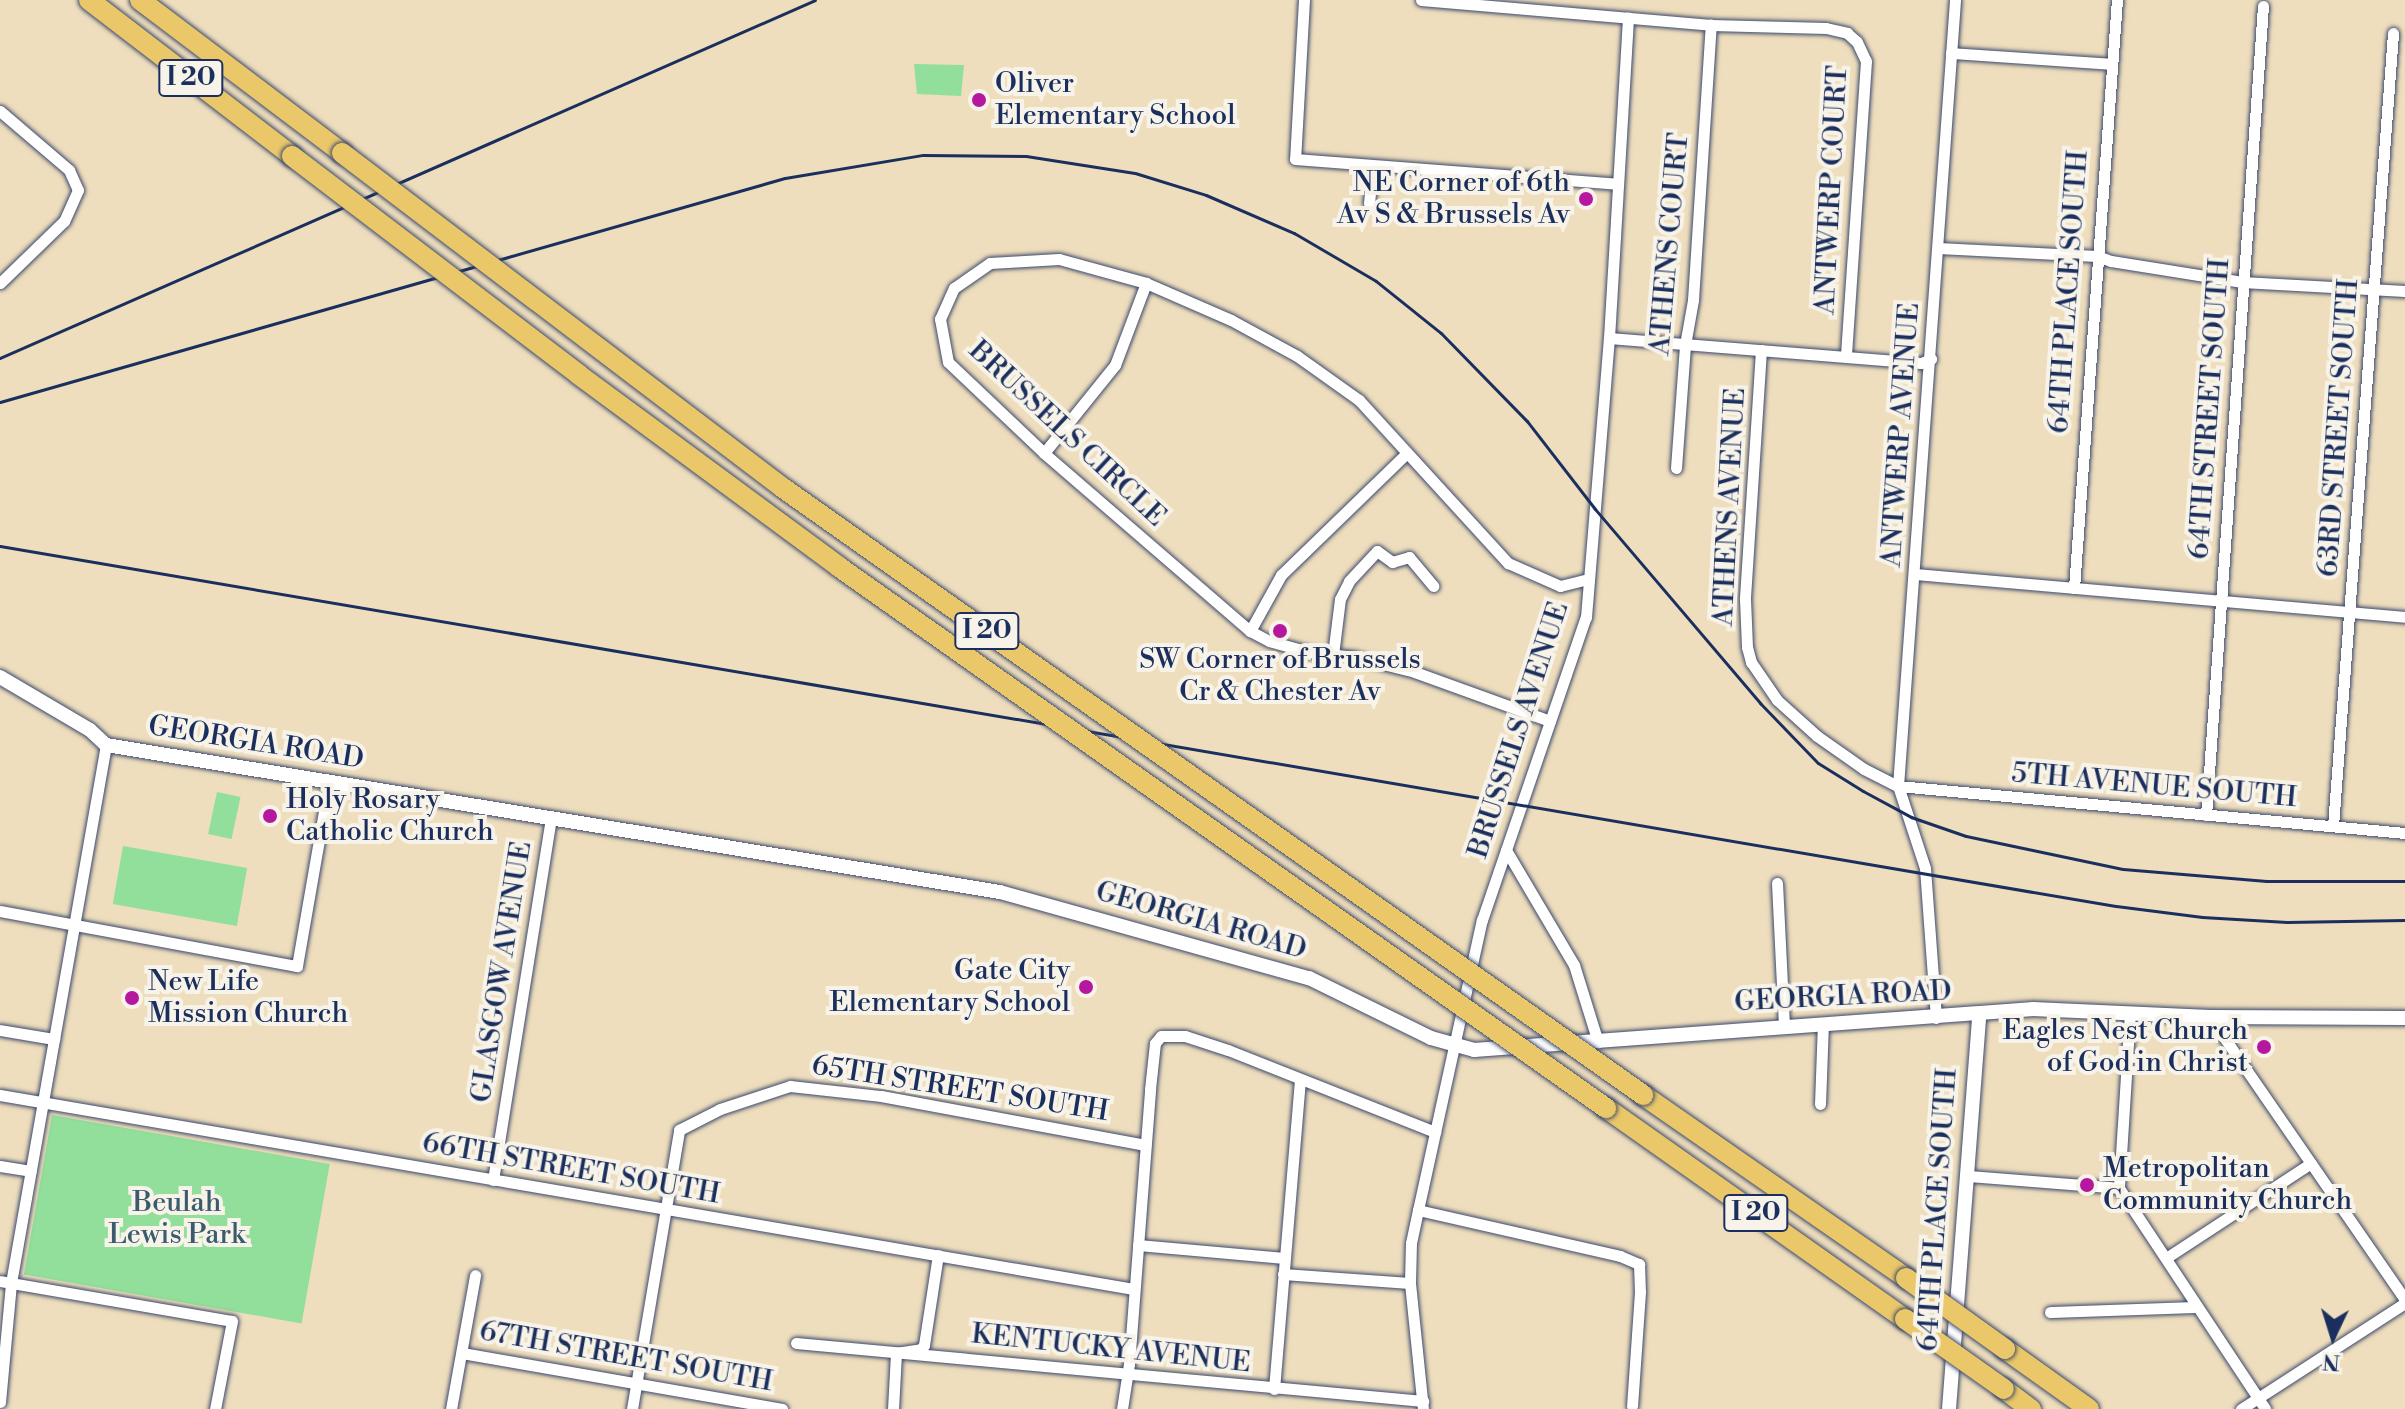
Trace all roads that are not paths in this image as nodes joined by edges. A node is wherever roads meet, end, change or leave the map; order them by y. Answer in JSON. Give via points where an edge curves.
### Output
{"nodes":[{"id":1,"x":89,"y":0,"type":"edge"},
{"id":2,"x":1304,"y":0,"type":"edge"},
{"id":3,"x":1421,"y":0,"type":"edge"},
{"id":4,"x":1955,"y":0,"type":"edge"},
{"id":5,"x":2117,"y":0,"type":"edge"},
{"id":6,"x":146,"y":4,"type":"edge"},
{"id":7,"x":2263,"y":6,"type":"dead end"},
{"id":8,"x":1628,"y":18,"type":"junction"},
{"id":9,"x":1711,"y":25,"type":"junction"},
{"id":10,"x":2393,"y":33,"type":"dead end"},
{"id":11,"x":1951,"y":53,"type":"junction"},
{"id":12,"x":2112,"y":64,"type":"junction"},
{"id":13,"x":0,"y":111,"type":"edge"},
{"id":14,"x":1373,"y":166,"type":"junction"},
{"id":15,"x":1617,"y":184,"type":"junction"},
{"id":16,"x":1369,"y":203,"type":"dead end"},
{"id":17,"x":1938,"y":248,"type":"junction"},
{"id":18,"x":2097,"y":256,"type":"junction"},
{"id":19,"x":2242,"y":282,"type":"junction"},
{"id":20,"x":0,"y":283,"type":"edge"},
{"id":21,"x":1146,"y":283,"type":"junction"},
{"id":22,"x":2372,"y":289,"type":"junction"},
{"id":23,"x":2405,"y":291,"type":"edge"},
{"id":24,"x":1609,"y":338,"type":"junction"},
{"id":25,"x":1685,"y":345,"type":"junction"},
{"id":26,"x":1761,"y":350,"type":"junction"},
{"id":27,"x":1846,"y":356,"type":"junction"},
{"id":28,"x":1931,"y":359,"type":"junction"},
{"id":29,"x":1044,"y":453,"type":"junction"},
{"id":30,"x":1406,"y":454,"type":"junction"},
{"id":31,"x":1676,"y":468,"type":"dead end"},
{"id":32,"x":1915,"y":574,"type":"junction"},
{"id":33,"x":1589,"y":579,"type":"junction"},
{"id":34,"x":1433,"y":586,"type":"dead end"},
{"id":35,"x":2074,"y":588,"type":"junction"},
{"id":36,"x":2221,"y":600,"type":"junction"},
{"id":37,"x":2350,"y":613,"type":"junction"},
{"id":38,"x":2405,"y":617,"type":"edge"},
{"id":39,"x":1250,"y":631,"type":"junction"},
{"id":40,"x":1333,"y":655,"type":"junction"},
{"id":41,"x":0,"y":677,"type":"edge"},
{"id":42,"x":1550,"y":721,"type":"junction"},
{"id":43,"x":106,"y":745,"type":"junction"},
{"id":44,"x":329,"y":782,"type":"junction"},
{"id":45,"x":1898,"y":786,"type":"junction"},
{"id":46,"x":2206,"y":815,"type":"junction"},
{"id":47,"x":551,"y":819,"type":"junction"},
{"id":48,"x":2333,"y":826,"type":"junction"},
{"id":49,"x":2405,"y":833,"type":"edge"},
{"id":50,"x":1506,"y":850,"type":"junction"},
{"id":51,"x":1777,"y":883,"type":"dead end"},
{"id":52,"x":0,"y":911,"type":"edge"},
{"id":53,"x":75,"y":925,"type":"junction"},
{"id":54,"x":2130,"y":1012,"type":"junction"},
{"id":55,"x":1979,"y":1015,"type":"junction"},
{"id":56,"x":2210,"y":1017,"type":"junction"},
{"id":57,"x":1936,"y":1018,"type":"junction"},
{"id":58,"x":2405,"y":1018,"type":"edge"},
{"id":59,"x":1823,"y":1023,"type":"junction"},
{"id":60,"x":1784,"y":1025,"type":"junction"},
{"id":61,"x":0,"y":1030,"type":"edge"},
{"id":62,"x":54,"y":1039,"type":"junction"},
{"id":63,"x":1598,"y":1042,"type":"junction"},
{"id":64,"x":1454,"y":1046,"type":"junction"},
{"id":65,"x":1300,"y":1080,"type":"junction"},
{"id":66,"x":0,"y":1095,"type":"edge"},
{"id":67,"x":43,"y":1102,"type":"junction"},
{"id":68,"x":1820,"y":1104,"type":"dead end"},
{"id":69,"x":1435,"y":1132,"type":"junction"},
{"id":70,"x":1146,"y":1145,"type":"junction"},
{"id":71,"x":2311,"y":1163,"type":"junction"},
{"id":72,"x":0,"y":1166,"type":"edge"},
{"id":73,"x":31,"y":1171,"type":"junction"},
{"id":74,"x":1968,"y":1176,"type":"junction"},
{"id":75,"x":493,"y":1180,"type":"junction"},
{"id":76,"x":2119,"y":1188,"type":"junction"},
{"id":77,"x":665,"y":1209,"type":"junction"},
{"id":78,"x":1418,"y":1210,"type":"junction"},
{"id":79,"x":1138,"y":1245,"type":"junction"},
{"id":80,"x":938,"y":1255,"type":"junction"},
{"id":81,"x":1284,"y":1258,"type":"junction"},
{"id":82,"x":2166,"y":1258,"type":"junction"},
{"id":83,"x":1283,"y":1274,"type":"junction"},
{"id":84,"x":475,"y":1275,"type":"dead end"},
{"id":85,"x":6,"y":1282,"type":"edge"},
{"id":86,"x":1410,"y":1283,"type":"junction"},
{"id":87,"x":1134,"y":1289,"type":"junction"},
{"id":88,"x":2405,"y":1301,"type":"edge"},
{"id":89,"x":2196,"y":1307,"type":"junction"},
{"id":90,"x":2050,"y":1312,"type":"dead end"},
{"id":91,"x":796,"y":1343,"type":"dead end"},
{"id":92,"x":462,"y":1353,"type":"junction"},
{"id":93,"x":896,"y":1353,"type":"junction"},
{"id":94,"x":1124,"y":1373,"type":"junction"},
{"id":95,"x":637,"y":1382,"type":"junction"},
{"id":96,"x":1274,"y":1389,"type":"junction"},
{"id":97,"x":2257,"y":1397,"type":"junction"},
{"id":98,"x":0,"y":1399,"type":"edge"},
{"id":99,"x":2020,"y":1402,"type":"edge"},
{"id":100,"x":1423,"y":1405,"type":"edge"},
{"id":101,"x":1632,"y":1406,"type":"dead end"},
{"id":102,"x":215,"y":1409,"type":"edge"},
{"id":103,"x":451,"y":1409,"type":"edge"},
{"id":104,"x":632,"y":1409,"type":"edge"},
{"id":105,"x":782,"y":1409,"type":"edge"},
{"id":106,"x":893,"y":1409,"type":"edge"},
{"id":107,"x":1122,"y":1409,"type":"edge"},
{"id":108,"x":1949,"y":1409,"type":"edge"},
{"id":109,"x":2089,"y":1409,"type":"edge"},
{"id":110,"x":2241,"y":1409,"type":"edge"},
{"id":111,"x":2265,"y":1409,"type":"edge"}],
"edges":[{"from":1,"to":99,"type":"highway","number":"I 20","bridge":true,"via":[[839,567]]},
{"from":2,"to":14,"type":"street","via":[[1295,159]]},
{"from":3,"to":8,"type":"street"},
{"from":4,"to":11,"type":"street","name":"ANTWERP AVENUE"},
{"from":5,"to":12,"type":"street","name":"64TH PLACE SOUTH"},
{"from":6,"to":109,"type":"highway","number":"I 20","bridge":true,"via":[[783,488]]},
{"from":7,"to":19,"type":"street","name":"64TH STREET SOUTH"},
{"from":8,"to":9,"type":"street"},
{"from":8,"to":15,"type":"street","name":"BRUSSELS AVENUE"},
{"from":9,"to":25,"type":"street","name":"ATHENS COURT","via":[[1693,300]]},
{"from":9,"to":27,"type":"street","name":"ANTWERP COURT","via":[[1748,23],[1847,33],[1866,61]]},
{"from":10,"to":22,"type":"street","name":"63RD STREET SOUTH"},
{"from":11,"to":12,"type":"street"},
{"from":11,"to":17,"type":"street","name":"ANTWERP AVENUE"},
{"from":12,"to":18,"type":"street","name":"64TH PLACE SOUTH"},
{"from":13,"to":20,"type":"street","via":[[69,170],[78,190],[64,221]]},
{"from":14,"to":15,"type":"street"},
{"from":14,"to":16,"type":"street"},
{"from":15,"to":24,"type":"street","name":"BRUSSELS AVENUE"},
{"from":17,"to":18,"type":"street"},
{"from":17,"to":28,"type":"street","name":"ANTWERP AVENUE"},
{"from":18,"to":19,"type":"street"},
{"from":18,"to":35,"type":"street","name":"64TH PLACE SOUTH"},
{"from":19,"to":22,"type":"street"},
{"from":19,"to":36,"type":"street","name":"64TH STREET SOUTH"},
{"from":21,"to":29,"type":"street","via":[[1115,365]]},
{"from":21,"to":29,"type":"street","name":"BRUSSELS CIRCLE","via":[[1059,259],[990,263],[954,288],[940,319],[948,362]]},
{"from":21,"to":30,"type":"street","name":"BRUSSELS CIRCLE","via":[[1297,356],[1359,400]]},
{"from":22,"to":23,"type":"street"},
{"from":22,"to":37,"type":"street","name":"63RD STREET SOUTH"},
{"from":24,"to":25,"type":"street"},
{"from":24,"to":33,"type":"street","name":"BRUSSELS AVENUE"},
{"from":25,"to":26,"type":"street"},
{"from":25,"to":31,"type":"street","name":"ATHENS COURT"},
{"from":26,"to":27,"type":"street"},
{"from":26,"to":45,"type":"street","name":"ATHENS AVENUE","via":[[1745,599],[1751,662],[1777,700],[1817,736]]},
{"from":27,"to":28,"type":"street","via":[[1921,363]]},
{"from":28,"to":32,"type":"street","name":"ANTWERP AVENUE"},
{"from":29,"to":39,"type":"street","name":"BRUSSELS CIRCLE"},
{"from":30,"to":33,"type":"street","name":"BRUSSELS CIRCLE","via":[[1508,563],[1560,586]]},
{"from":30,"to":39,"type":"street","via":[[1281,575]]},
{"from":32,"to":35,"type":"street"},
{"from":32,"to":45,"type":"street","name":"ANTWERP AVENUE"},
{"from":33,"to":42,"type":"street","name":"BRUSSELS AVENUE","via":[[1586,617]]},
{"from":34,"to":40,"type":"street","via":[[1409,557],[1392,562],[1377,551],[1340,599]]},
{"from":35,"to":36,"type":"street"},
{"from":36,"to":37,"type":"street"},
{"from":36,"to":46,"type":"street","name":"64TH STREET SOUTH"},
{"from":37,"to":38,"type":"street"},
{"from":37,"to":48,"type":"street","name":"63RD STREET SOUTH"},
{"from":39,"to":40,"type":"street","name":"BRUSSELS CIRCLE","via":[[1269,641]]},
{"from":40,"to":42,"type":"street","name":"BRUSSELS CIRCLE","via":[[1415,672]]},
{"from":41,"to":43,"type":"street","name":"GEORGIA ROAD"},
{"from":42,"to":50,"type":"street","name":"BRUSSELS AVENUE"},
{"from":43,"to":44,"type":"street","name":"GEORGIA ROAD"},
{"from":43,"to":53,"type":"street"},
{"from":44,"to":47,"type":"street","name":"GEORGIA ROAD"},
{"from":44,"to":53,"type":"street","via":[[297,966]]},
{"from":45,"to":46,"type":"street","name":"5TH AVENUE SOUTH"},
{"from":45,"to":57,"type":"street","name":"ANTWERP AVENUE","via":[[1925,868]]},
{"from":46,"to":48,"type":"street","name":"5TH AVENUE SOUTH"},
{"from":47,"to":64,"type":"street","name":"GEORGIA ROAD","via":[[1000,892],[1309,978]]},
{"from":47,"to":75,"type":"street","name":"GLASGOW AVENUE"},
{"from":48,"to":49,"type":"street","name":"5TH AVENUE SOUTH"},
{"from":50,"to":63,"type":"street","via":[[1574,965]]},
{"from":50,"to":64,"type":"street","name":"BRUSSELS AVENUE","via":[[1482,920]]},
{"from":51,"to":60,"type":"street"},
{"from":52,"to":53,"type":"street"},
{"from":53,"to":62,"type":"street"},
{"from":54,"to":55,"type":"street","name":"GEORGIA ROAD","via":[[2033,1009]]},
{"from":54,"to":56,"type":"street","name":"GEORGIA ROAD"},
{"from":54,"to":76,"type":"street"},
{"from":55,"to":57,"type":"street","name":"GEORGIA ROAD"},
{"from":55,"to":74,"type":"street","name":"64TH PLACE SOUTH"},
{"from":56,"to":58,"type":"street","name":"GEORGIA ROAD"},
{"from":56,"to":71,"type":"street"},
{"from":57,"to":59,"type":"street","name":"GEORGIA ROAD"},
{"from":59,"to":60,"type":"street","name":"GEORGIA ROAD"},
{"from":59,"to":68,"type":"street"},
{"from":60,"to":63,"type":"street","name":"GEORGIA ROAD"},
{"from":61,"to":62,"type":"street"},
{"from":62,"to":67,"type":"street"},
{"from":63,"to":64,"type":"street","name":"GEORGIA ROAD","via":[[1474,1050]]},
{"from":64,"to":69,"type":"street","name":"BRUSSELS AVENUE"},
{"from":65,"to":69,"type":"street"},
{"from":65,"to":70,"type":"street","via":[[1185,1036],[1161,1036],[1155,1043]]},
{"from":65,"to":81,"type":"street"},
{"from":66,"to":67,"type":"street","name":"66TH STREET SOUTH"},
{"from":67,"to":73,"type":"street"},
{"from":67,"to":75,"type":"street","name":"66TH STREET SOUTH"},
{"from":69,"to":78,"type":"street","name":"BRUSSELS AVENUE"},
{"from":70,"to":77,"type":"street","name":"65TH STREET SOUTH","via":[[881,1096],[790,1086],[720,1109],[679,1130]]},
{"from":70,"to":79,"type":"street"},
{"from":71,"to":82,"type":"street"},
{"from":71,"to":88,"type":"street"},
{"from":72,"to":73,"type":"street"},
{"from":73,"to":85,"type":"street"},
{"from":74,"to":76,"type":"street"},
{"from":74,"to":108,"type":"street","name":"64TH PLACE SOUTH"},
{"from":75,"to":77,"type":"street","name":"66TH STREET SOUTH"},
{"from":76,"to":82,"type":"street"},
{"from":77,"to":80,"type":"street","name":"66TH STREET SOUTH"},
{"from":77,"to":95,"type":"street"},
{"from":78,"to":86,"type":"street","name":"BRUSSELS AVENUE"},
{"from":78,"to":101,"type":"street","via":[[1639,1264]]},
{"from":79,"to":81,"type":"street"},
{"from":79,"to":87,"type":"street"},
{"from":80,"to":87,"type":"street","name":"66TH STREET SOUTH"},
{"from":80,"to":93,"type":"street","via":[[924,1345]]},
{"from":81,"to":83,"type":"street"},
{"from":82,"to":89,"type":"street"},
{"from":83,"to":86,"type":"street"},
{"from":83,"to":96,"type":"street"},
{"from":84,"to":92,"type":"street"},
{"from":85,"to":98,"type":"street"},
{"from":85,"to":102,"type":"street","via":[[232,1321]]},
{"from":86,"to":100,"type":"street"},
{"from":87,"to":94,"type":"street"},
{"from":88,"to":97,"type":"street"},
{"from":89,"to":90,"type":"street"},
{"from":89,"to":97,"type":"street"},
{"from":91,"to":93,"type":"street","name":"KENTUCKY AVENUE"},
{"from":92,"to":95,"type":"street","name":"67TH STREET SOUTH"},
{"from":92,"to":103,"type":"street"},
{"from":93,"to":94,"type":"street","name":"KENTUCKY AVENUE"},
{"from":93,"to":106,"type":"street"},
{"from":94,"to":96,"type":"street","name":"KENTUCKY AVENUE"},
{"from":94,"to":107,"type":"street"},
{"from":95,"to":104,"type":"street"},
{"from":95,"to":105,"type":"street","name":"67TH STREET SOUTH"},
{"from":96,"to":100,"type":"street","name":"KENTUCKY AVENUE"},
{"from":97,"to":110,"type":"street"},
{"from":97,"to":111,"type":"street"}]}
